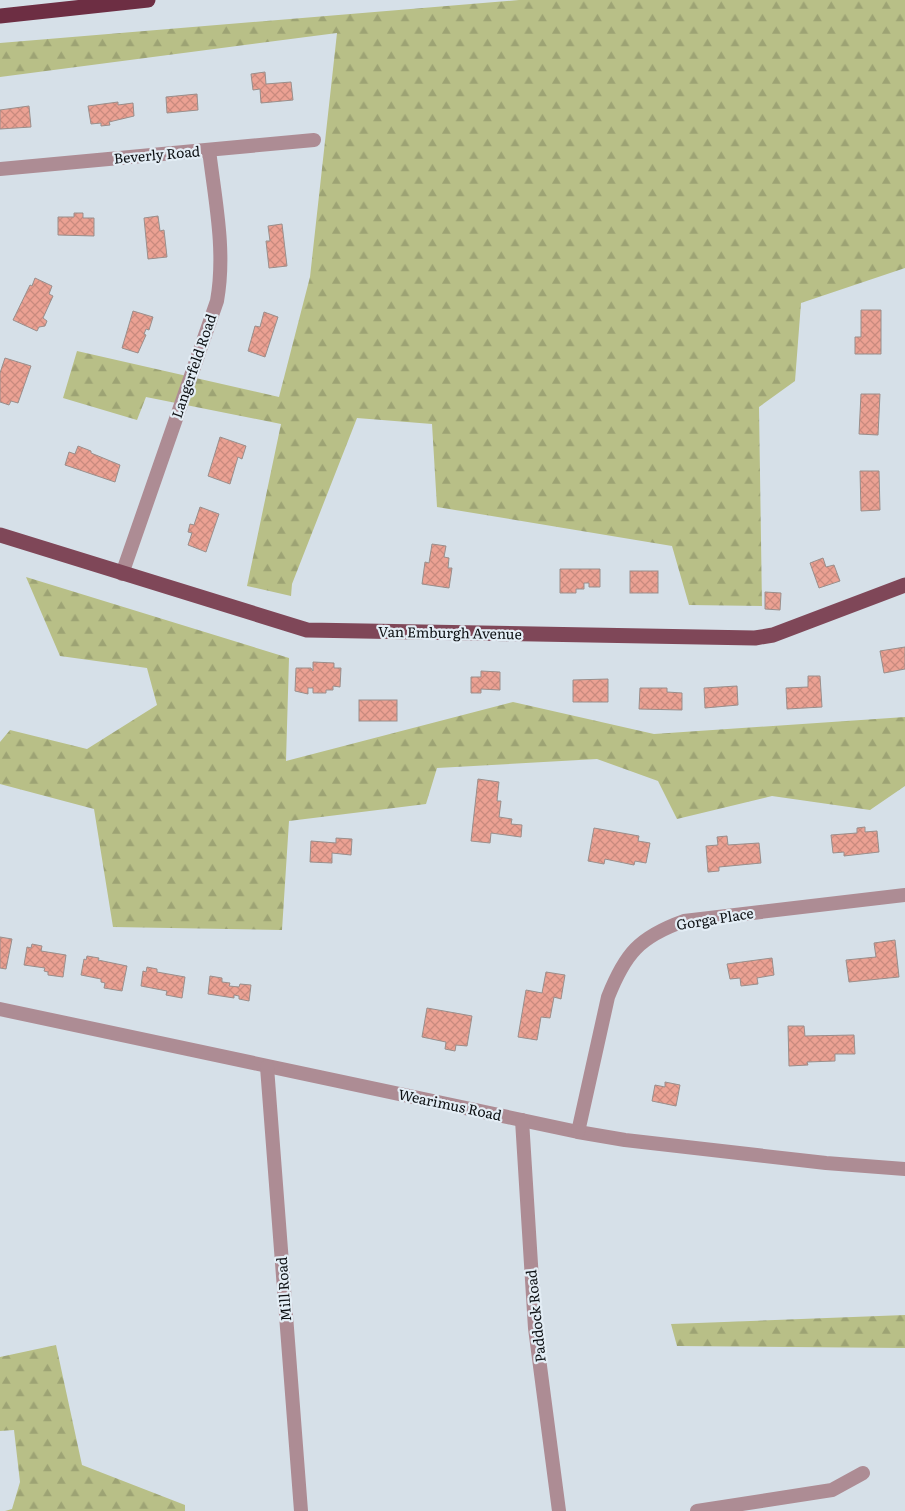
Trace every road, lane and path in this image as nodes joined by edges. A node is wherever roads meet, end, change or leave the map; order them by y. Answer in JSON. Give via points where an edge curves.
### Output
{"nodes":[{"id":1,"x":148,"y":0,"type":"edge"},
{"id":2,"x":0,"y":16,"type":"edge"},
{"id":3,"x":314,"y":140,"type":"dead end"},
{"id":4,"x":209,"y":150,"type":"junction"},
{"id":5,"x":0,"y":169,"type":"edge"},
{"id":6,"x":0,"y":535,"type":"edge"},
{"id":7,"x":122,"y":574,"type":"junction"},
{"id":8,"x":905,"y":584,"type":"edge"},
{"id":9,"x":905,"y":895,"type":"edge"},
{"id":10,"x":0,"y":1009,"type":"edge"},
{"id":11,"x":267,"y":1067,"type":"junction"},
{"id":12,"x":522,"y":1120,"type":"junction"},
{"id":13,"x":578,"y":1132,"type":"junction"},
{"id":14,"x":905,"y":1169,"type":"edge"},
{"id":15,"x":863,"y":1473,"type":"dead end"},
{"id":16,"x":301,"y":1511,"type":"edge"},
{"id":17,"x":559,"y":1511,"type":"edge"},
{"id":18,"x":697,"y":1511,"type":"edge"}],
"edges":[{"from":1,"to":2,"type":"highway"},
{"from":3,"to":4,"type":"street","name":"Beverly Road"},
{"from":4,"to":5,"type":"street","name":"Beverly Road"},
{"from":4,"to":7,"type":"street","name":"Langerfeld Road","via":[[222,260],[217,301]]},
{"from":6,"to":7,"type":"main road","name":"Van Emburgh Avenue"},
{"from":7,"to":8,"type":"main road","name":"Van Emburgh Avenue","via":[[307,630],[755,638],[774,636]]},
{"from":9,"to":13,"type":"street","name":"Gorga Place","via":[[684,920],[650,935],[624,962],[608,997]]},
{"from":10,"to":11,"type":"street","name":"Wearimus Road"},
{"from":11,"to":12,"type":"street","name":"Wearimus Road"},
{"from":11,"to":16,"type":"street","name":"Mill Road"},
{"from":12,"to":13,"type":"street","name":"Wearimus Road"},
{"from":12,"to":17,"type":"street","name":"Paddock Road","via":[[535,1328]]},
{"from":13,"to":14,"type":"street","name":"Wearimus Road","via":[[826,1163]]},
{"from":15,"to":18,"type":"street","via":[[832,1490]]}]}
